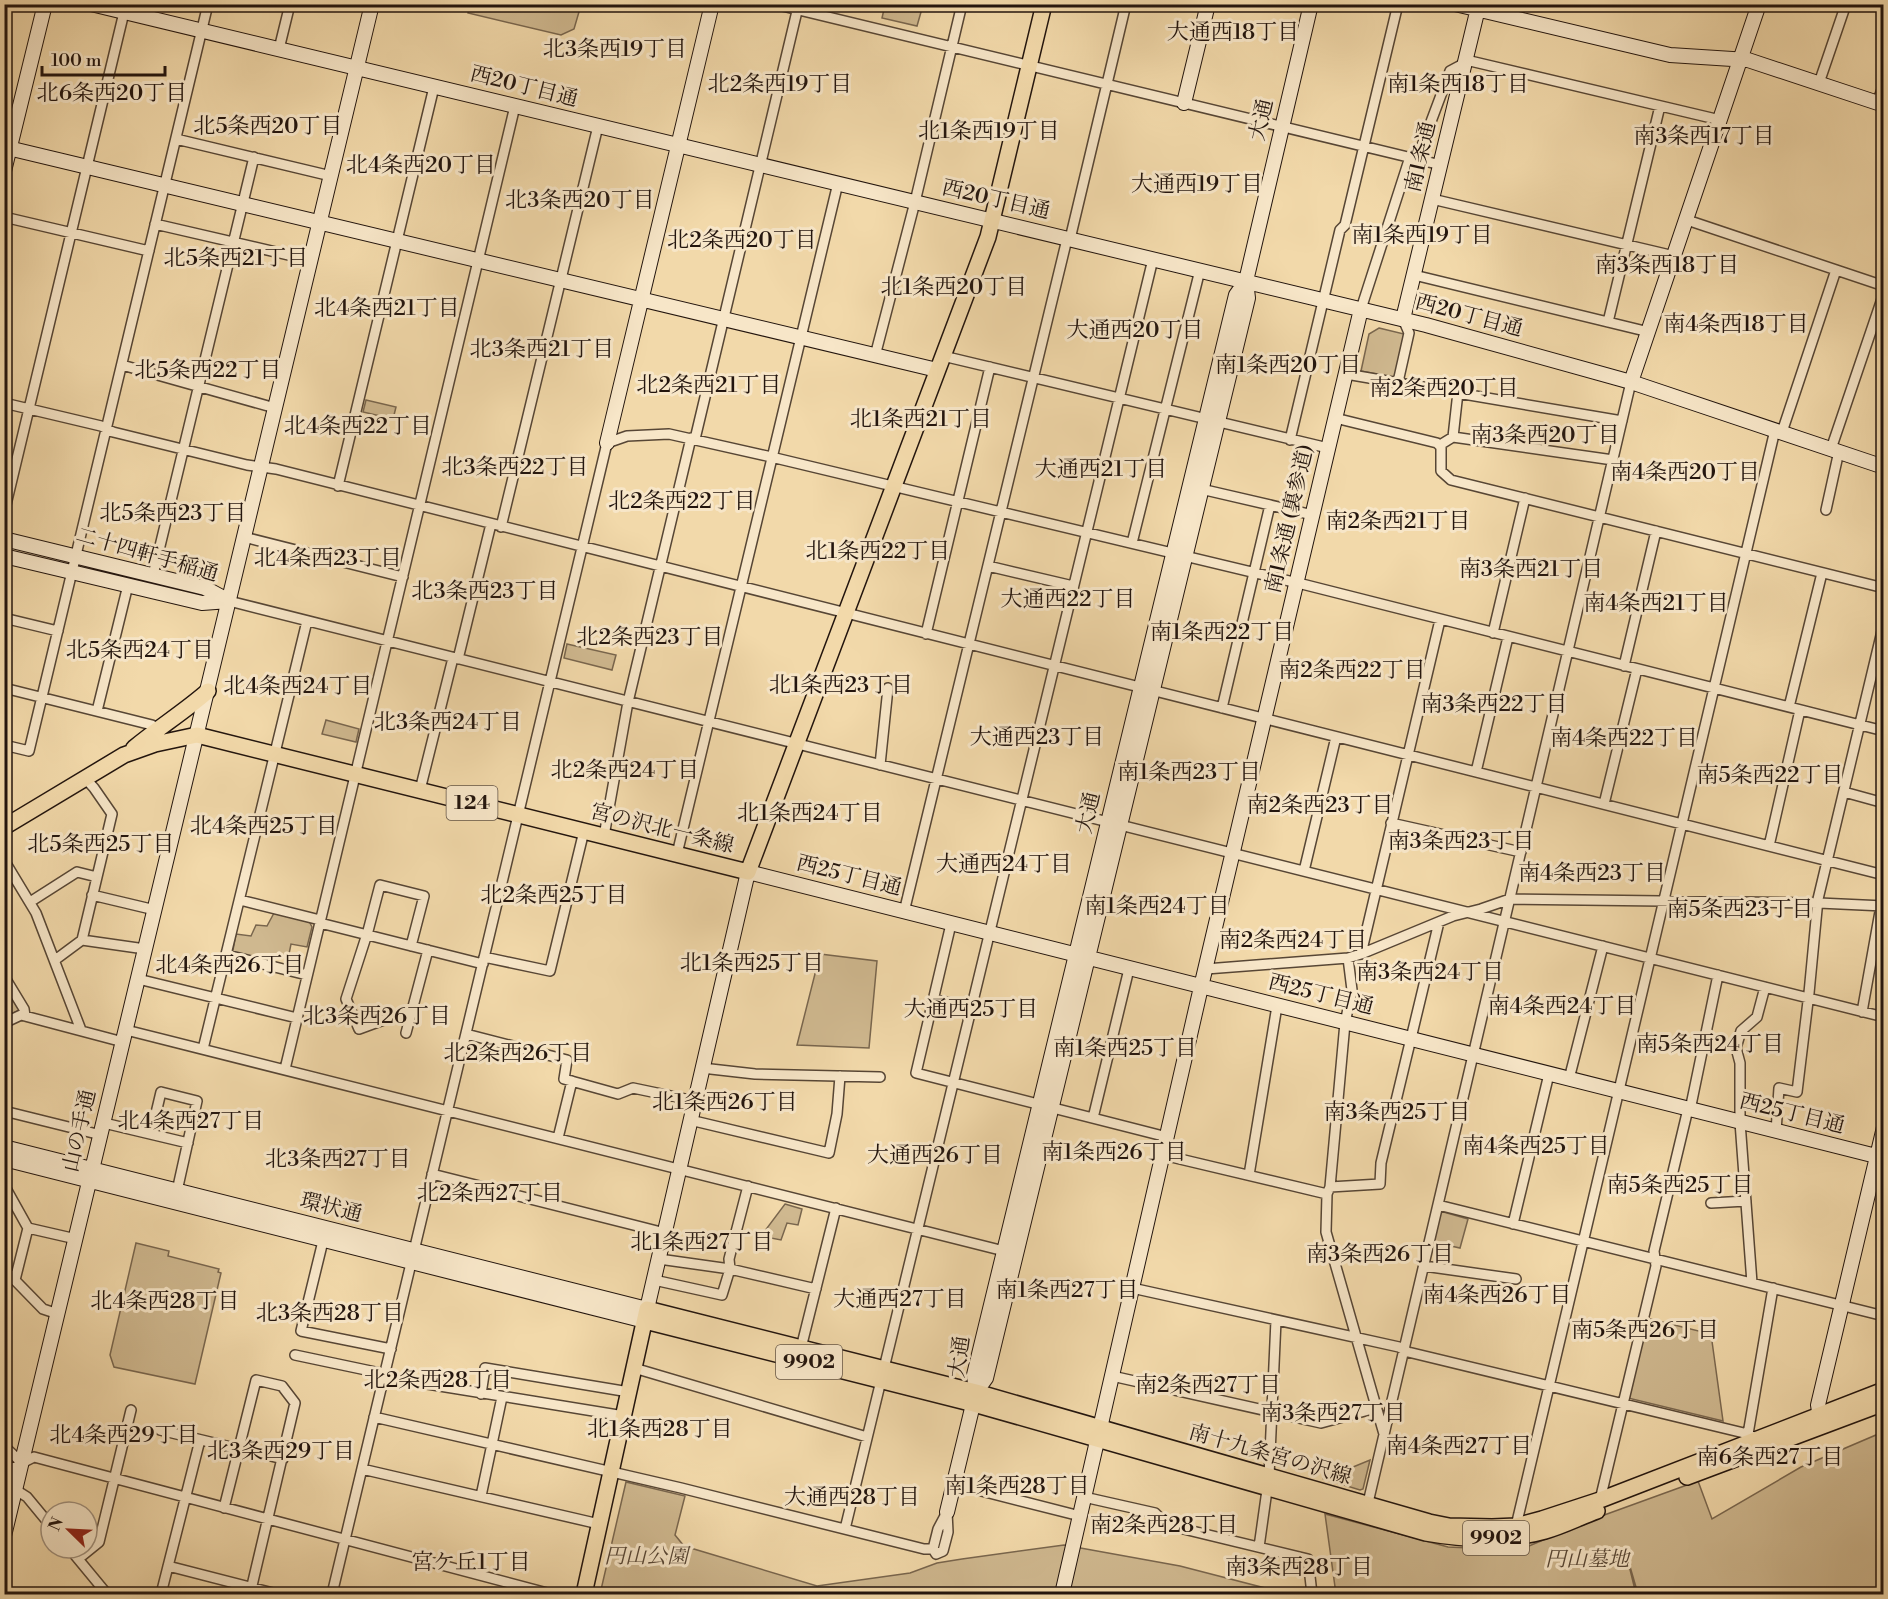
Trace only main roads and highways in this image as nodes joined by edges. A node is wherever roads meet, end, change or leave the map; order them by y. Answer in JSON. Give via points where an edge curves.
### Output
{"nodes":[{"id":1,"x":1044,"y":4,"type":"edge"},
{"id":2,"x":208,"y":691,"type":"road end"},
{"id":3,"x":124,"y":755,"type":"junction"},
{"id":4,"x":4,"y":827,"type":"edge"},
{"id":5,"x":646,"y":1315,"type":"junction"},
{"id":6,"x":882,"y":1374,"type":"junction"},
{"id":7,"x":1884,"y":1390,"type":"edge"},
{"id":8,"x":1884,"y":1403,"type":"edge"},
{"id":9,"x":1820,"y":1421,"type":"junction"},
{"id":10,"x":1366,"y":1510,"type":"junction"},
{"id":11,"x":584,"y":1594,"type":"edge"}],
"edges":[{"from":1,"to":3,"type":"main road","name":"宮の沢北一条線","number":"124","via":[[988,237],[748,872],[197,735]]},
{"from":2,"to":3,"type":"main road"},
{"from":3,"to":4,"type":"main road","name":"宮の沢北一条線","number":"124"},
{"from":5,"to":6,"type":"main road","name":"南十九条宮の沢線","number":"9902"},
{"from":5,"to":6,"type":"main road","name":"南十九条宮の沢線","number":"9902","via":[[801,1348]]},
{"from":5,"to":11,"type":"main road"},
{"from":6,"to":10,"type":"main road","name":"南十九条宮の沢線","number":"9902"},
{"from":7,"to":9,"type":"main road","name":"南十九条宮の沢線","number":"9902"},
{"from":8,"to":9,"type":"main road","name":"南十九条宮の沢線","number":"9902"},
{"from":9,"to":10,"type":"main road","name":"南十九条宮の沢線","number":"9902","via":[[1752,1436],[1600,1500],[1515,1526],[1449,1526]]},
{"from":9,"to":10,"type":"main road","name":"南十九条宮の沢線","number":"9902","via":[[1546,1531],[1492,1539],[1447,1536]]}]}
